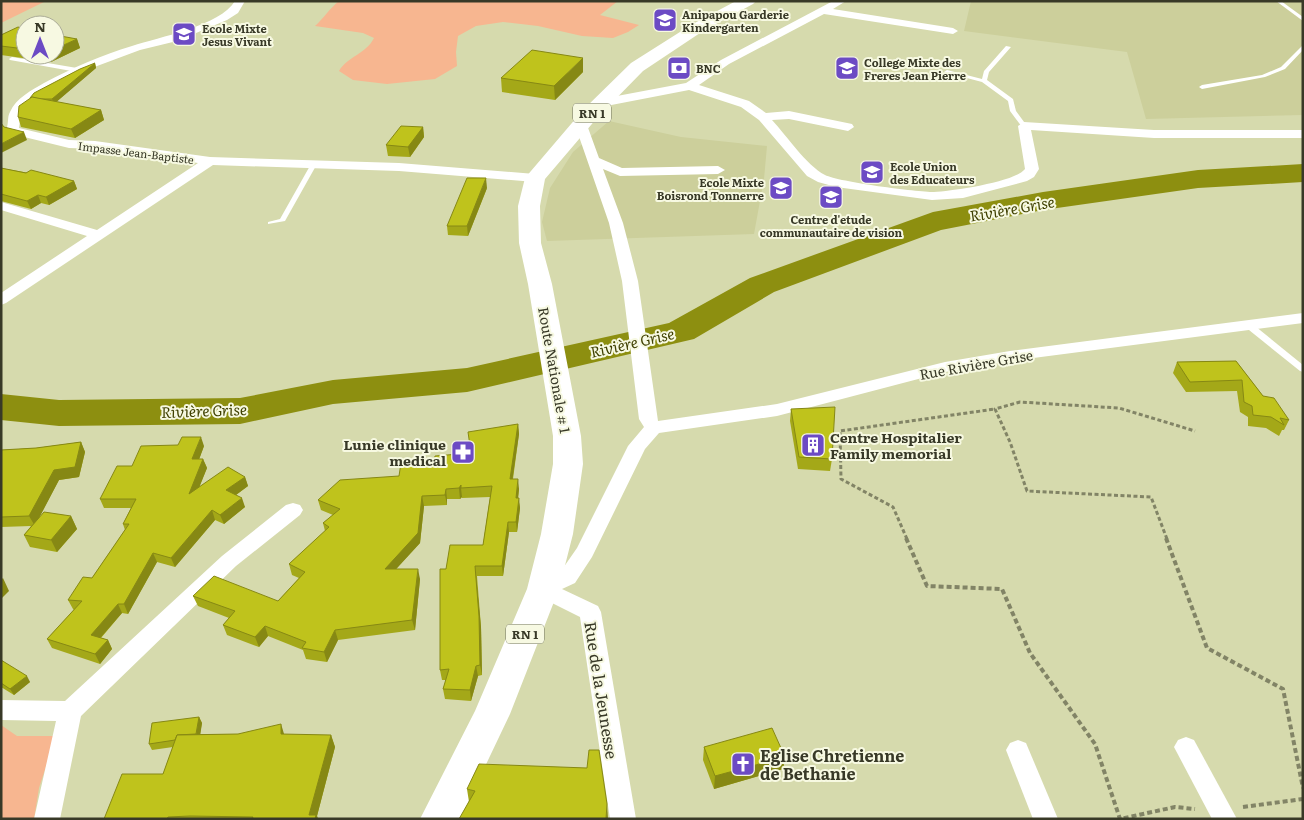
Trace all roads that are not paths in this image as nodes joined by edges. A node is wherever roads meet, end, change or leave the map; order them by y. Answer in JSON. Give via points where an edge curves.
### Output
{"nodes":[{"id":1,"x":240,"y":1,"type":"edge"},
{"id":2,"x":748,"y":1,"type":"edge"},
{"id":3,"x":841,"y":1,"type":"edge"},
{"id":4,"x":1278,"y":1,"type":"edge"},
{"id":5,"x":824,"y":11,"type":"junction"},
{"id":6,"x":1303,"y":20,"type":"edge"},
{"id":7,"x":953,"y":31,"type":"dead end"},
{"id":8,"x":1008,"y":47,"type":"dead end"},
{"id":9,"x":1303,"y":47,"type":"edge"},
{"id":10,"x":12,"y":59,"type":"edge"},
{"id":11,"x":77,"y":70,"type":"junction"},
{"id":12,"x":948,"y":72,"type":"dead end"},
{"id":13,"x":984,"y":81,"type":"junction"},
{"id":14,"x":690,"y":86,"type":"junction"},
{"id":15,"x":1202,"y":87,"type":"dead end"},
{"id":16,"x":601,"y":103,"type":"junction"},
{"id":17,"x":762,"y":117,"type":"junction"},
{"id":18,"x":581,"y":125,"type":"junction"},
{"id":19,"x":1024,"y":126,"type":"junction"},
{"id":20,"x":848,"y":127,"type":"dead end"},
{"id":21,"x":1303,"y":134,"type":"edge"},
{"id":22,"x":593,"y":160,"type":"junction"},
{"id":23,"x":210,"y":161,"type":"junction"},
{"id":24,"x":314,"y":164,"type":"junction"},
{"id":25,"x":718,"y":170,"type":"dead end"},
{"id":26,"x":535,"y":178,"type":"junction"},
{"id":27,"x":1,"y":206,"type":"edge"},
{"id":28,"x":270,"y":223,"type":"dead end"},
{"id":29,"x":99,"y":235,"type":"junction"},
{"id":30,"x":1,"y":300,"type":"edge"},
{"id":31,"x":1303,"y":318,"type":"edge"},
{"id":32,"x":1247,"y":324,"type":"junction"},
{"id":33,"x":1303,"y":369,"type":"edge"},
{"id":34,"x":650,"y":423,"type":"junction"},
{"id":35,"x":293,"y":510,"type":"dead end"},
{"id":36,"x":543,"y":589,"type":"junction"},
{"id":37,"x":1,"y":710,"type":"edge"},
{"id":38,"x":70,"y":711,"type":"junction"},
{"id":39,"x":1186,"y":747,"type":"dead end"},
{"id":40,"x":1018,"y":750,"type":"dead end"},
{"id":41,"x":48,"y":819,"type":"edge"},
{"id":42,"x":440,"y":819,"type":"edge"},
{"id":43,"x":623,"y":819,"type":"edge"},
{"id":44,"x":1046,"y":819,"type":"edge"},
{"id":45,"x":1225,"y":819,"type":"edge"}],
"edges":[{"from":1,"to":11,"type":"street","name":"Impasse Jean-Baptiste","via":[[234,11],[222,18],[173,39],[136,48]]},
{"from":2,"to":16,"type":"main road","number":"RN 1","via":[[697,28],[637,67]]},
{"from":3,"to":5,"type":"street"},
{"from":4,"to":6,"type":"lane"},
{"from":5,"to":7,"type":"street"},
{"from":5,"to":14,"type":"street","via":[[725,62]]},
{"from":8,"to":13,"type":"lane","via":[[986,72]]},
{"from":9,"to":15,"type":"lane","via":[[1284,68],[1263,76]]},
{"from":10,"to":11,"type":"lane"},
{"from":11,"to":23,"type":"street","name":"Impasse Jean-Baptiste","via":[[31,95],[15,113],[12,130],[69,144]]},
{"from":12,"to":13,"type":"lane"},
{"from":13,"to":19,"type":"lane","via":[[1011,100],[1013,111]]},
{"from":14,"to":16,"type":"street"},
{"from":14,"to":17,"type":"street","via":[[745,104]]},
{"from":16,"to":18,"type":"main road","number":"RN 1"},
{"from":17,"to":19,"type":"street","via":[[812,173],[823,179],[932,196],[963,194],[1029,174],[1032,169]]},
{"from":17,"to":20,"type":"street","via":[[789,115]]},
{"from":18,"to":22,"type":"street"},
{"from":18,"to":26,"type":"main road","number":"RN 1"},
{"from":19,"to":21,"type":"street","via":[[1154,134]]},
{"from":22,"to":25,"type":"street","via":[[620,172]]},
{"from":22,"to":34,"type":"street","via":[[616,223],[630,281]]},
{"from":23,"to":24,"type":"street","name":"Impasse Jean-Baptiste"},
{"from":23,"to":29,"type":"street"},
{"from":24,"to":26,"type":"street","name":"Impasse Jean-Baptiste"},
{"from":24,"to":28,"type":"lane","via":[[283,220]]},
{"from":26,"to":36,"type":"main road","name":"Route Nationale # 1","number":"RN 1","via":[[530,206],[530,244],[567,436],[568,464],[558,534]]},
{"from":27,"to":29,"type":"street"},
{"from":29,"to":30,"type":"street"},
{"from":31,"to":32,"type":"street","name":"Rue Rivière Grise"},
{"from":32,"to":33,"type":"lane"},
{"from":32,"to":34,"type":"street","name":"Rue Rivière Grise","via":[[955,366],[776,410]]},
{"from":34,"to":36,"type":"street","via":[[585,552],[568,577]]},
{"from":35,"to":38,"type":"street","via":[[229,561]]},
{"from":36,"to":42,"type":"main road","name":"Route Nationale # 1","number":"RN 1","via":[[492,714]]},
{"from":36,"to":43,"type":"street","name":"Rue de la Jeunesse","via":[[590,612]]},
{"from":37,"to":38,"type":"street"},
{"from":38,"to":41,"type":"street"},
{"from":39,"to":45,"type":"street"},
{"from":40,"to":44,"type":"street"}]}
